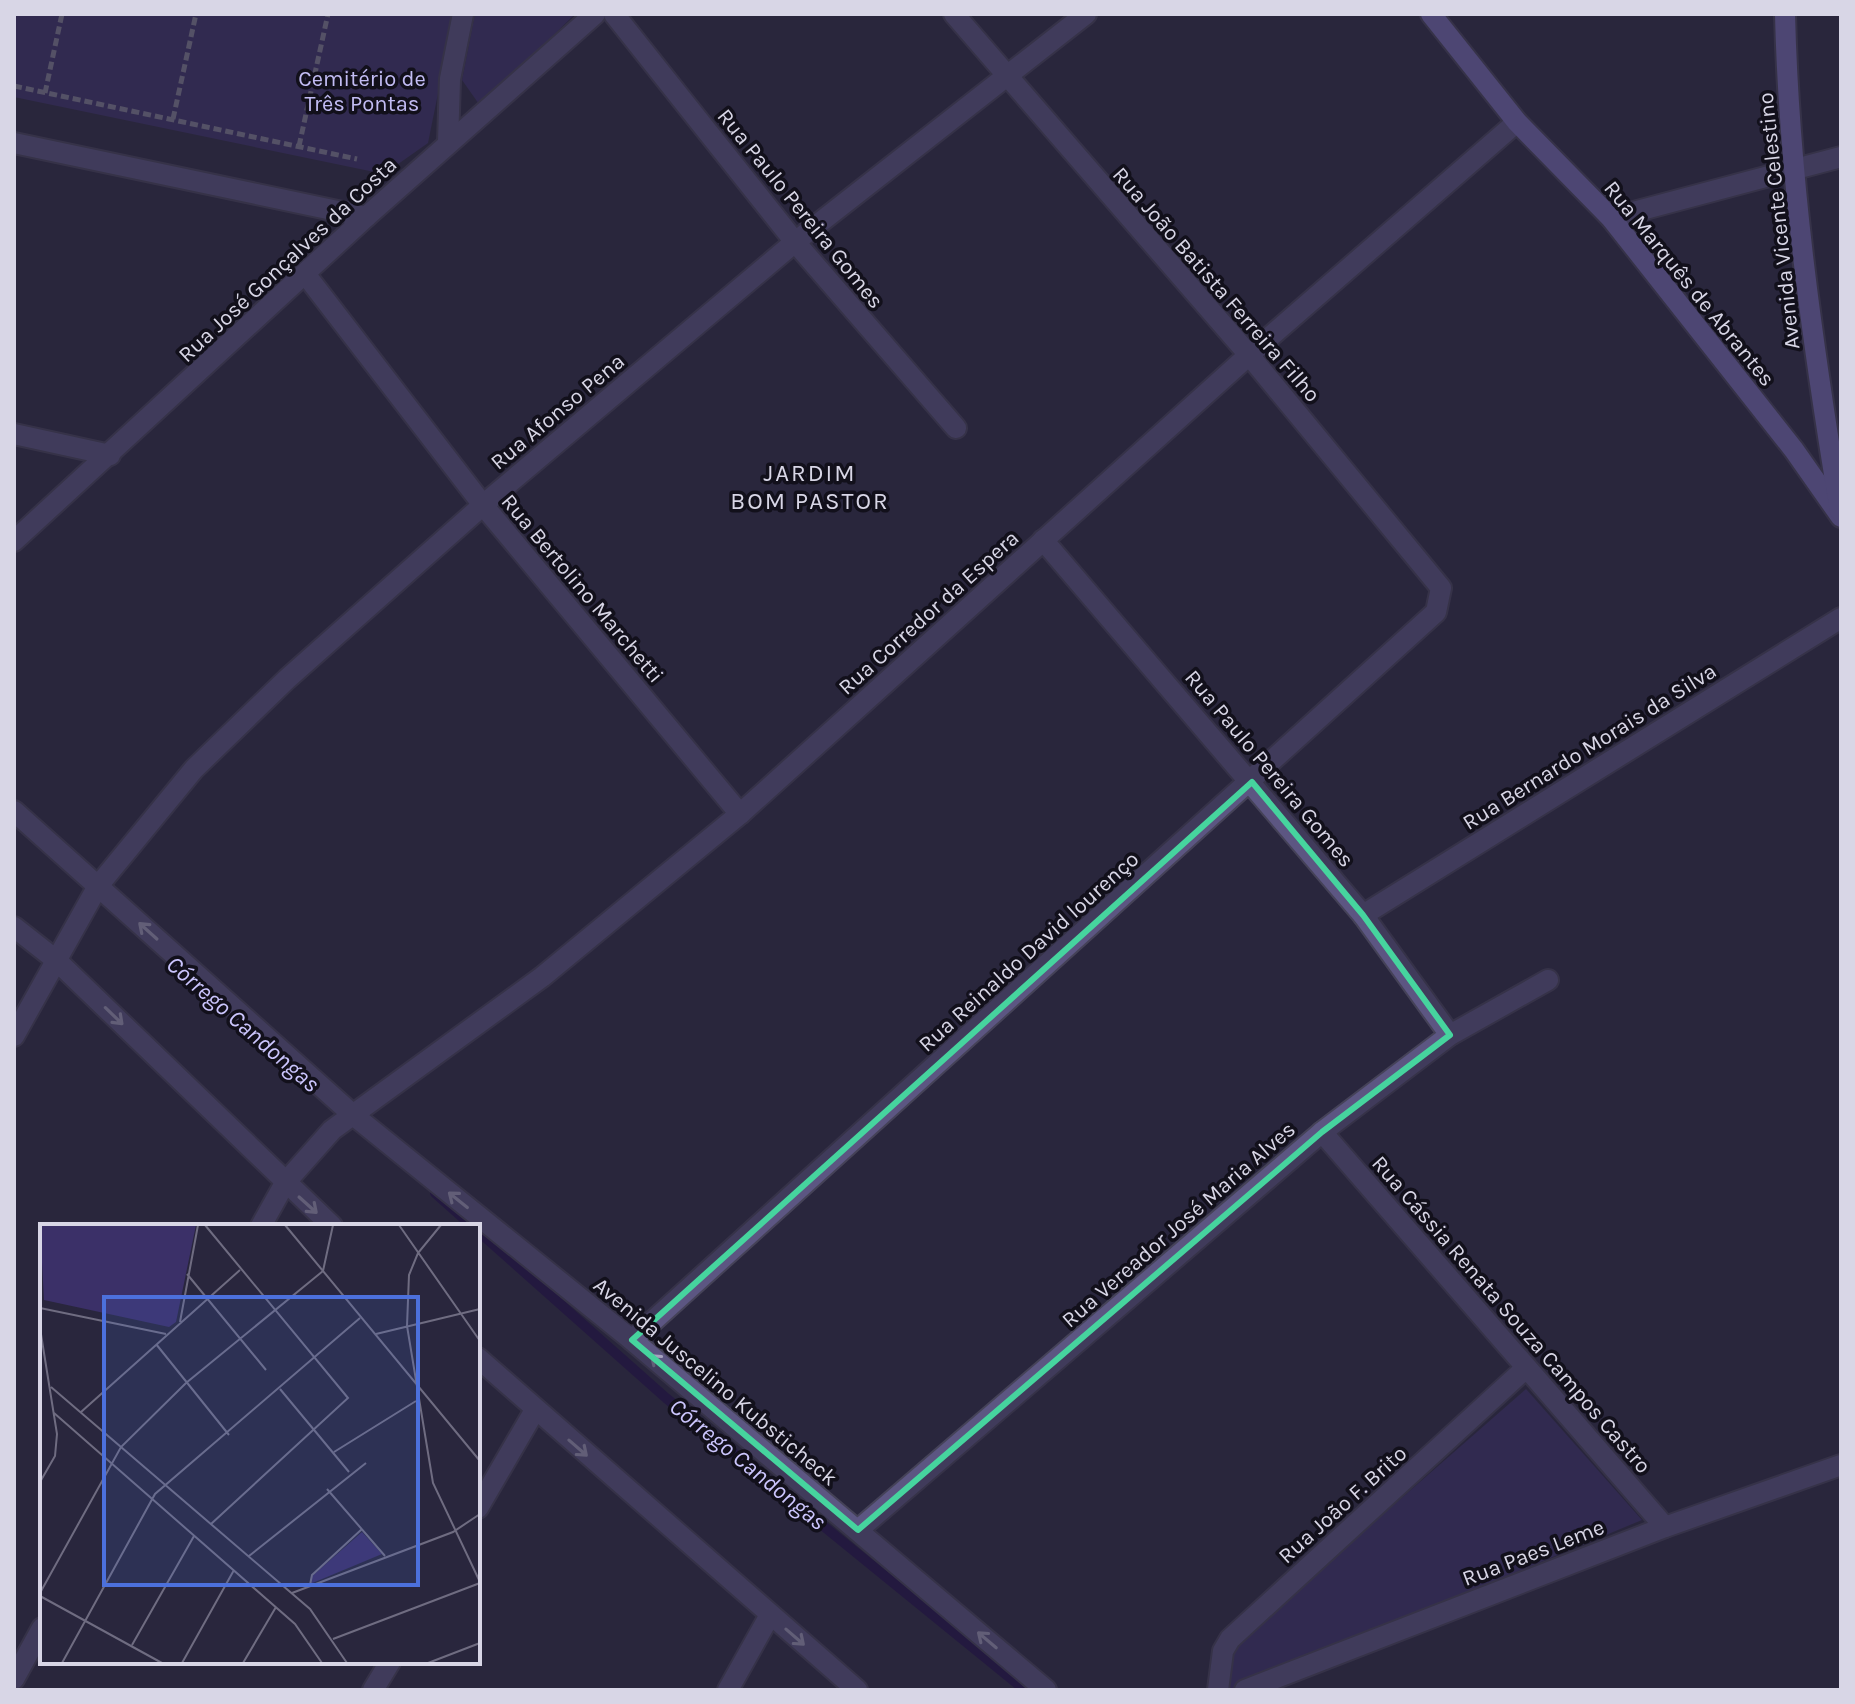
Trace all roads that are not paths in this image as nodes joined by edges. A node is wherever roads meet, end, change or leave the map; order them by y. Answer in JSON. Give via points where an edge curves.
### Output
{"nodes":[{"id":1,"x":463,"y":14,"type":"edge"},
{"id":2,"x":595,"y":14,"type":"edge"},
{"id":3,"x":614,"y":14,"type":"edge"},
{"id":4,"x":954,"y":14,"type":"edge"},
{"id":5,"x":1086,"y":14,"type":"edge"},
{"id":6,"x":1431,"y":14,"type":"edge"},
{"id":7,"x":1785,"y":14,"type":"edge"},
{"id":8,"x":1009,"y":78,"type":"junction"},
{"id":9,"x":1517,"y":122,"type":"junction"},
{"id":10,"x":14,"y":143,"type":"edge"},
{"id":11,"x":448,"y":143,"type":"junction"},
{"id":12,"x":1841,"y":157,"type":"edge"},
{"id":13,"x":1795,"y":168,"type":"junction"},
{"id":14,"x":366,"y":217,"type":"junction"},
{"id":15,"x":1611,"y":218,"type":"junction"},
{"id":16,"x":795,"y":242,"type":"junction"},
{"id":17,"x":306,"y":275,"type":"junction"},
{"id":18,"x":1249,"y":355,"type":"junction"},
{"id":19,"x":956,"y":428,"type":"dead end"},
{"id":20,"x":14,"y":434,"type":"edge"},
{"id":21,"x":110,"y":455,"type":"junction"},
{"id":22,"x":483,"y":505,"type":"junction"},
{"id":23,"x":1841,"y":519,"type":"edge"},
{"id":24,"x":1043,"y":540,"type":"junction"},
{"id":25,"x":14,"y":541,"type":"edge"},
{"id":26,"x":1441,"y":588,"type":"joint"},
{"id":27,"x":1841,"y":618,"type":"edge"},
{"id":28,"x":1252,"y":782,"type":"junction"},
{"id":29,"x":14,"y":811,"type":"edge"},
{"id":30,"x":740,"y":814,"type":"junction"},
{"id":31,"x":98,"y":886,"type":"junction"},
{"id":32,"x":1363,"y":915,"type":"junction"},
{"id":33,"x":14,"y":927,"type":"edge"},
{"id":34,"x":60,"y":953,"type":"junction"},
{"id":35,"x":1548,"y":980,"type":"dead end"},
{"id":36,"x":1450,"y":1035,"type":"junction"},
{"id":37,"x":14,"y":1036,"type":"edge"},
{"id":38,"x":352,"y":1114,"type":"junction"},
{"id":39,"x":1322,"y":1132,"type":"junction"},
{"id":40,"x":285,"y":1183,"type":"junction"},
{"id":41,"x":262,"y":1224,"type":"edge"},
{"id":42,"x":330,"y":1224,"type":"edge"},
{"id":43,"x":632,"y":1340,"type":"junction"},
{"id":44,"x":480,"y":1360,"type":"edge"},
{"id":45,"x":1526,"y":1368,"type":"junction"},
{"id":46,"x":535,"y":1410,"type":"junction"},
{"id":47,"x":1841,"y":1465,"type":"edge"},
{"id":48,"x":480,"y":1505,"type":"edge"},
{"id":49,"x":1665,"y":1527,"type":"junction"},
{"id":50,"x":858,"y":1530,"type":"junction"},
{"id":51,"x":770,"y":1615,"type":"junction"},
{"id":52,"x":40,"y":1632,"type":"edge"},
{"id":53,"x":389,"y":1664,"type":"edge"},
{"id":54,"x":14,"y":1679,"type":"edge"},
{"id":55,"x":373,"y":1690,"type":"edge"},
{"id":56,"x":728,"y":1690,"type":"edge"},
{"id":57,"x":857,"y":1690,"type":"edge"},
{"id":58,"x":1046,"y":1690,"type":"edge"},
{"id":59,"x":1218,"y":1690,"type":"edge"},
{"id":60,"x":1245,"y":1690,"type":"edge"}],
"edges":[{"from":1,"to":11,"type":"street","via":[[450,79]]},
{"from":2,"to":11,"type":"street","name":"Rua José Gonçalves da Costa"},
{"from":3,"to":16,"type":"street","name":"Rua Paulo Pereira Gomes"},
{"from":4,"to":8,"type":"street","name":"Rua João Batista Ferreira Filho"},
{"from":5,"to":8,"type":"street","name":"Rua Afonso Pena"},
{"from":6,"to":9,"type":"street","name":"Rua Marquês de Abrantes"},
{"from":7,"to":13,"type":"street","name":"Avenida Vicente Celestino"},
{"from":8,"to":16,"type":"street","name":"Rua Afonso Pena"},
{"from":8,"to":18,"type":"street","name":"Rua João Batista Ferreira Filho"},
{"from":9,"to":15,"type":"street","name":"Rua Marquês de Abrantes"},
{"from":9,"to":18,"type":"street","name":"Rua Corredor da Espera"},
{"from":10,"to":14,"type":"street"},
{"from":11,"to":14,"type":"street","name":"Rua José Gonçalves da Costa"},
{"from":12,"to":13,"type":"street"},
{"from":13,"to":15,"type":"street"},
{"from":13,"to":23,"type":"street","name":"Avenida Vicente Celestino","via":[[1818,376]]},
{"from":14,"to":17,"type":"street","name":"Rua José Gonçalves da Costa"},
{"from":15,"to":23,"type":"street","name":"Rua Marquês de Abrantes","via":[[1794,450]]},
{"from":16,"to":19,"type":"street","name":"Rua Paulo Pereira Gomes"},
{"from":16,"to":22,"type":"street","name":"Rua Afonso Pena"},
{"from":17,"to":21,"type":"street","name":"Rua José Gonçalves da Costa"},
{"from":17,"to":22,"type":"street","name":"Rua Bertolino Marchetti"},
{"from":18,"to":24,"type":"street","name":"Rua Corredor da Espera"},
{"from":18,"to":26,"type":"street","name":"Rua João Batista Ferreira Filho"},
{"from":20,"to":21,"type":"street"},
{"from":21,"to":25,"type":"street","name":"Rua José Gonçalves da Costa"},
{"from":22,"to":30,"type":"street","name":"Rua Bertolino Marchetti"},
{"from":22,"to":31,"type":"street","name":"Rua Afonso Pena","via":[[194,769]]},
{"from":24,"to":28,"type":"street","name":"Rua Paulo Pereira Gomes"},
{"from":24,"to":30,"type":"street","name":"Rua Corredor da Espera"},
{"from":26,"to":28,"type":"street","name":"Rua Reinaldo David lourenço","via":[[1436,612]]},
{"from":27,"to":32,"type":"street","name":"Rua Bernardo Morais da Silva"},
{"from":28,"to":32,"type":"street","name":"Rua Paulo Pereira Gomes"},
{"from":28,"to":43,"type":"street","name":"Rua Reinaldo David lourenço"},
{"from":29,"to":31,"type":"street","name":"Avenida Juscelino Kubsticheck"},
{"from":30,"to":38,"type":"street","name":"Rua Corredor da Espera","via":[[542,977]]},
{"from":31,"to":34,"type":"street","name":"Rua Afonso Pena"},
{"from":38,"to":31,"type":"street","name":"Avenida Juscelino Kubsticheck","one_way":true},
{"from":32,"to":36,"type":"street","name":"Rua Paulo Pereira Gomes"},
{"from":33,"to":34,"type":"street"},
{"from":34,"to":37,"type":"street","name":"Rua Afonso Pena"},
{"from":34,"to":40,"type":"street","one_way":true},
{"from":35,"to":36,"type":"street","name":"Rua Vereador José Maria Alves"},
{"from":36,"to":39,"type":"street","name":"Rua Vereador José Maria Alves"},
{"from":38,"to":40,"type":"street","name":"Rua Corredor da Espera"},
{"from":43,"to":38,"type":"street","name":"Avenida Juscelino Kubsticheck","one_way":true},
{"from":39,"to":45,"type":"street","name":"Rua Cássia Renata Souza Campos Castro"},
{"from":39,"to":50,"type":"street","name":"Rua Vereador José Maria Alves"},
{"from":40,"to":41,"type":"street","name":"Rua Corredor da Espera"},
{"from":40,"to":42,"type":"street","one_way":true},
{"from":50,"to":43,"type":"street","name":"Avenida Juscelino Kubsticheck","one_way":true},
{"from":44,"to":46,"type":"street"},
{"from":45,"to":49,"type":"street","name":"Rua Cássia Renata Souza Campos Castro"},
{"from":45,"to":59,"type":"street","name":"Rua João F. Brito","via":[[1230,1639],[1223,1651]]},
{"from":46,"to":48,"type":"street"},
{"from":46,"to":51,"type":"street","one_way":true},
{"from":47,"to":49,"type":"street","name":"Rua Paes Leme"},
{"from":49,"to":60,"type":"street","name":"Rua Paes Leme"},
{"from":58,"to":50,"type":"street","name":"Avenida Juscelino Kubsticheck","one_way":true},
{"from":51,"to":56,"type":"street"},
{"from":51,"to":57,"type":"street","one_way":true},
{"from":52,"to":54,"type":"street"},
{"from":53,"to":55,"type":"street"}]}
